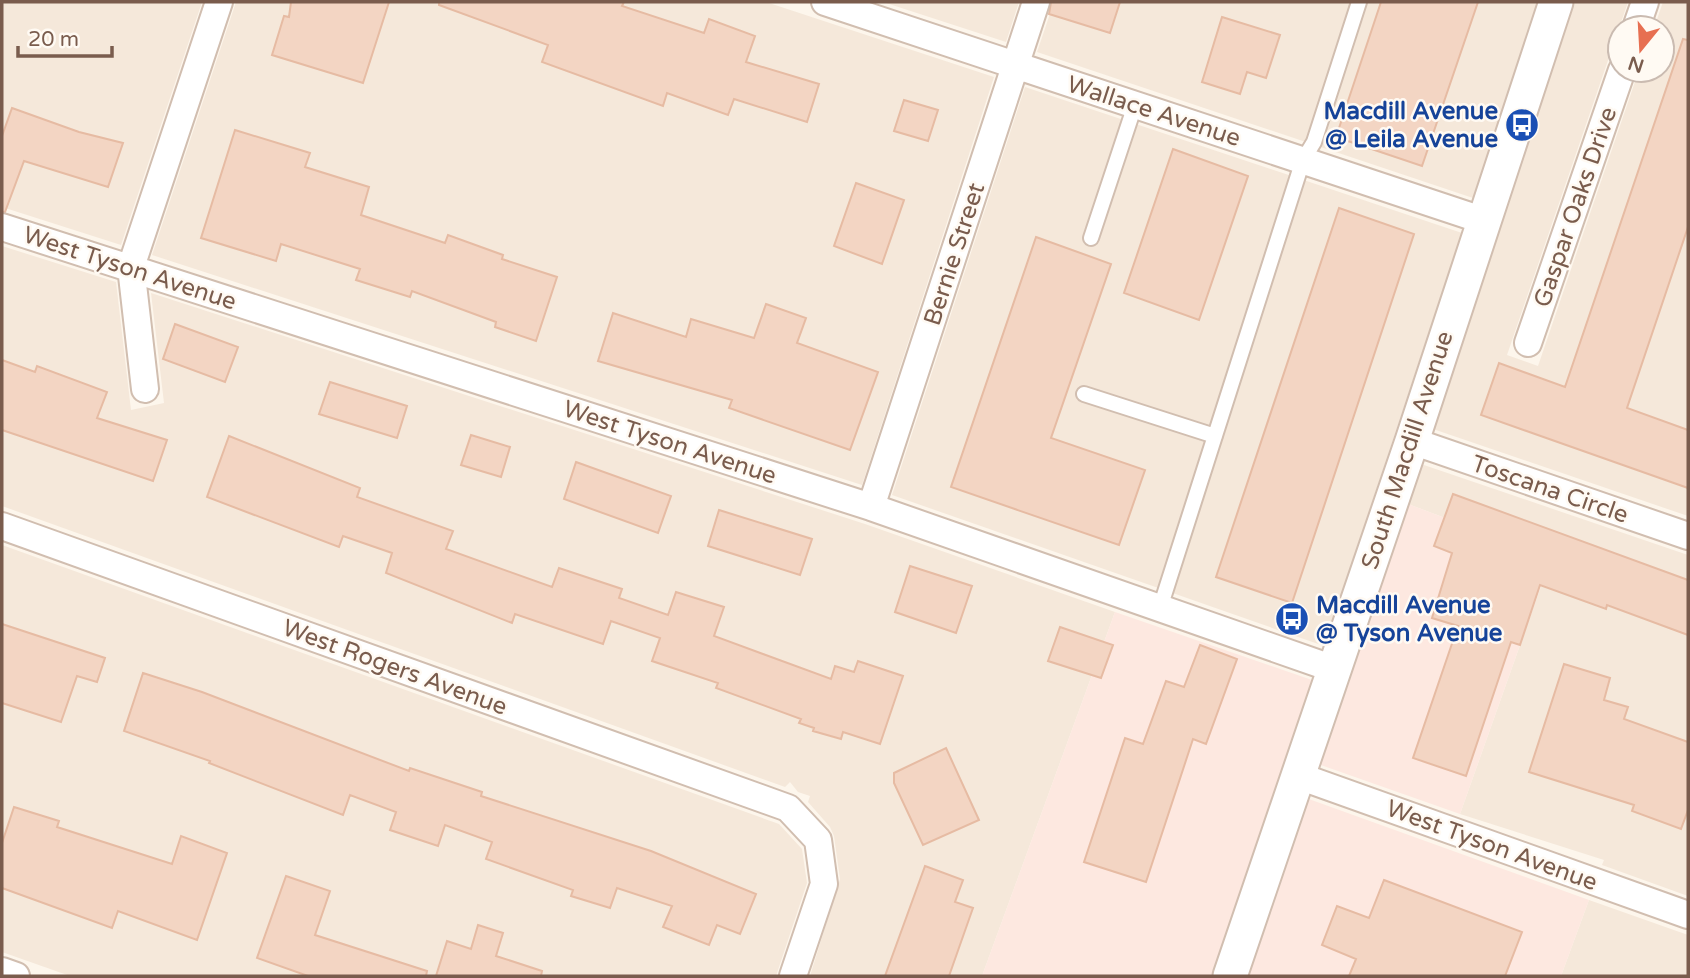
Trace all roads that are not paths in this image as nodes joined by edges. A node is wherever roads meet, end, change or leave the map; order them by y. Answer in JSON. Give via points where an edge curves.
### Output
{"nodes":[{"id":1,"x":219,"y":2,"type":"edge"},
{"id":2,"x":825,"y":2,"type":"edge"},
{"id":3,"x":1037,"y":2,"type":"edge"},
{"id":4,"x":1359,"y":2,"type":"edge"},
{"id":5,"x":1556,"y":2,"type":"edge"},
{"id":6,"x":1016,"y":65,"type":"junction"},
{"id":7,"x":1617,"y":84,"type":"edge"},
{"id":8,"x":1135,"y":105,"type":"junction"},
{"id":9,"x":1303,"y":160,"type":"junction"},
{"id":10,"x":1482,"y":220,"type":"junction"},
{"id":11,"x":2,"y":227,"type":"edge"},
{"id":12,"x":1091,"y":238,"type":"dead end"},
{"id":13,"x":131,"y":267,"type":"junction"},
{"id":14,"x":1528,"y":343,"type":"dead end"},
{"id":15,"x":145,"y":389,"type":"dead end"},
{"id":16,"x":1084,"y":394,"type":"dead end"},
{"id":17,"x":1215,"y":436,"type":"junction"},
{"id":18,"x":1412,"y":441,"type":"junction"},
{"id":19,"x":871,"y":507,"type":"junction"},
{"id":20,"x":2,"y":526,"type":"edge"},
{"id":21,"x":1688,"y":536,"type":"edge"},
{"id":22,"x":1160,"y":608,"type":"junction"},
{"id":23,"x":1334,"y":669,"type":"junction"},
{"id":24,"x":1297,"y":775,"type":"junction"},
{"id":25,"x":1688,"y":915,"type":"edge"},
{"id":26,"x":2,"y":971,"type":"edge"},
{"id":27,"x":16,"y":976,"type":"edge"},
{"id":28,"x":793,"y":976,"type":"edge"},
{"id":29,"x":1230,"y":976,"type":"edge"}],
"edges":[{"from":1,"to":13,"type":"street"},
{"from":2,"to":6,"type":"street","name":"Wallace Avenue"},
{"from":3,"to":6,"type":"street","name":"Bernie Street"},
{"from":4,"to":9,"type":"lane","via":[[1314,142]]},
{"from":5,"to":10,"type":"street","name":"South Macdill Avenue"},
{"from":6,"to":8,"type":"street","name":"Wallace Avenue"},
{"from":6,"to":19,"type":"street","name":"Bernie Street"},
{"from":7,"to":14,"type":"street","name":"Gaspar Oaks Drive"},
{"from":8,"to":9,"type":"street","name":"Wallace Avenue"},
{"from":8,"to":12,"type":"lane"},
{"from":9,"to":10,"type":"street","name":"Wallace Avenue"},
{"from":9,"to":17,"type":"lane"},
{"from":10,"to":18,"type":"street","name":"South Macdill Avenue"},
{"from":11,"to":13,"type":"street","name":"West Tyson Avenue"},
{"from":13,"to":15,"type":"street"},
{"from":13,"to":19,"type":"street","name":"West Tyson Avenue"},
{"from":16,"to":17,"type":"lane"},
{"from":17,"to":22,"type":"lane"},
{"from":18,"to":21,"type":"street","name":"Toscana Circle"},
{"from":18,"to":23,"type":"street","name":"South Macdill Avenue"},
{"from":19,"to":22,"type":"street","name":"West Tyson Avenue"},
{"from":20,"to":28,"type":"street","name":"West Rogers Avenue","via":[[788,808],[818,840],[824,884]]},
{"from":22,"to":23,"type":"street","name":"West Tyson Avenue"},
{"from":23,"to":24,"type":"street","name":"South Macdill Avenue"},
{"from":24,"to":25,"type":"street","name":"West Tyson Avenue"},
{"from":24,"to":29,"type":"street","name":"South Macdill Avenue"},
{"from":26,"to":27,"type":"street"}]}
